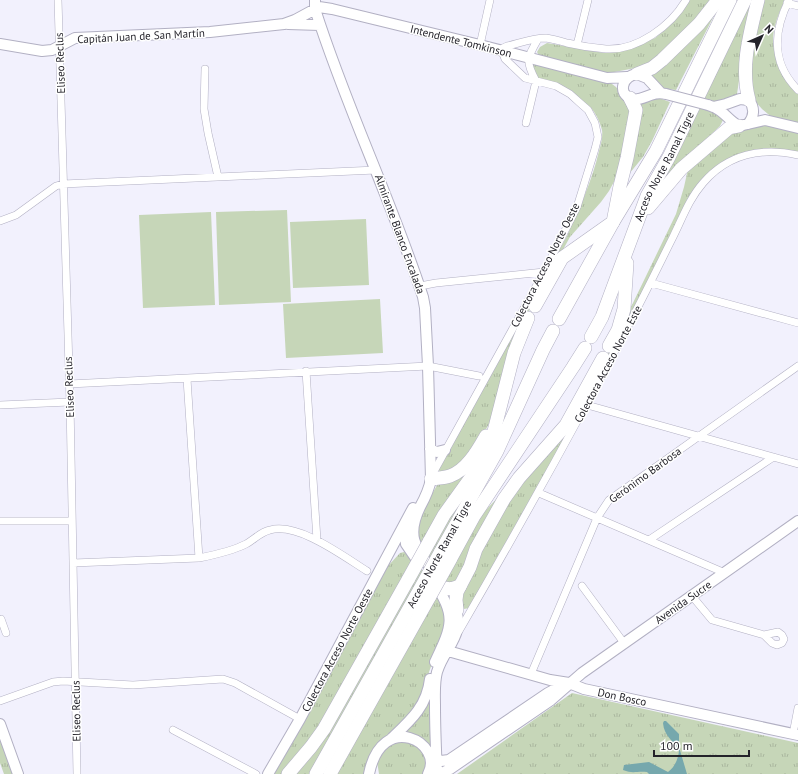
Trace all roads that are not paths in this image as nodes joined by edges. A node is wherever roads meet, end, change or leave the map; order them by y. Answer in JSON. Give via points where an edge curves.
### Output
{"nodes":[{"id":1,"x":58,"y":0,"type":"edge"},
{"id":2,"x":490,"y":0,"type":"edge"},
{"id":3,"x":588,"y":0,"type":"edge"},
{"id":4,"x":686,"y":0,"type":"edge"},
{"id":5,"x":718,"y":0,"type":"edge"},
{"id":6,"x":730,"y":0,"type":"edge"},
{"id":7,"x":745,"y":0,"type":"edge"},
{"id":8,"x":758,"y":0,"type":"edge"},
{"id":9,"x":788,"y":2,"type":"edge"},
{"id":10,"x":315,"y":5,"type":"edge"},
{"id":11,"x":798,"y":6,"type":"edge"},
{"id":12,"x":284,"y":24,"type":"junction"},
{"id":13,"x":320,"y":25,"type":"junction"},
{"id":14,"x":538,"y":39,"type":"junction"},
{"id":15,"x":0,"y":44,"type":"edge"},
{"id":16,"x":60,"y":45,"type":"junction"},
{"id":17,"x":480,"y":45,"type":"junction"},
{"id":18,"x":577,"y":45,"type":"junction"},
{"id":19,"x":502,"y":51,"type":"junction"},
{"id":20,"x":528,"y":58,"type":"junction"},
{"id":21,"x":205,"y":69,"type":"dead end"},
{"id":22,"x":632,"y":75,"type":"junction"},
{"id":23,"x":607,"y":78,"type":"junction"},
{"id":24,"x":536,"y":81,"type":"junction"},
{"id":25,"x":798,"y":90,"type":"edge"},
{"id":26,"x":663,"y":93,"type":"junction"},
{"id":27,"x":627,"y":94,"type":"junction"},
{"id":28,"x":751,"y":104,"type":"junction"},
{"id":29,"x":711,"y":106,"type":"junction"},
{"id":30,"x":765,"y":120,"type":"junction"},
{"id":31,"x":526,"y":123,"type":"dead end"},
{"id":32,"x":743,"y":125,"type":"junction"},
{"id":33,"x":798,"y":128,"type":"edge"},
{"id":34,"x":798,"y":155,"type":"edge"},
{"id":35,"x":376,"y":170,"type":"junction"},
{"id":36,"x":218,"y":177,"type":"junction"},
{"id":37,"x":63,"y":184,"type":"junction"},
{"id":38,"x":0,"y":221,"type":"edge"},
{"id":39,"x":613,"y":222,"type":"junction"},
{"id":40,"x":635,"y":228,"type":"junction"},
{"id":41,"x":628,"y":249,"type":"junction"},
{"id":42,"x":544,"y":272,"type":"junction"},
{"id":43,"x":651,"y":283,"type":"junction"},
{"id":44,"x":420,"y":286,"type":"junction"},
{"id":45,"x":798,"y":323,"type":"edge"},
{"id":46,"x":428,"y":366,"type":"junction"},
{"id":47,"x":798,"y":366,"type":"edge"},
{"id":48,"x":306,"y":371,"type":"junction"},
{"id":49,"x":479,"y":376,"type":"dead end"},
{"id":50,"x":187,"y":379,"type":"junction"},
{"id":51,"x":69,"y":384,"type":"junction"},
{"id":52,"x":70,"y":402,"type":"junction"},
{"id":53,"x":0,"y":405,"type":"edge"},
{"id":54,"x":587,"y":405,"type":"junction"},
{"id":55,"x":501,"y":408,"type":"junction"},
{"id":56,"x":698,"y":437,"type":"junction"},
{"id":57,"x":430,"y":449,"type":"junction"},
{"id":58,"x":445,"y":450,"type":"junction"},
{"id":59,"x":772,"y":458,"type":"junction"},
{"id":60,"x":798,"y":464,"type":"edge"},
{"id":61,"x":431,"y":479,"type":"junction"},
{"id":62,"x":539,"y":493,"type":"junction"},
{"id":63,"x":597,"y":518,"type":"junction"},
{"id":64,"x":0,"y":521,"type":"edge"},
{"id":65,"x":72,"y":521,"type":"junction"},
{"id":66,"x":798,"y":521,"type":"edge"},
{"id":67,"x":404,"y":525,"type":"junction"},
{"id":68,"x":317,"y":540,"type":"junction"},
{"id":69,"x":649,"y":540,"type":"junction"},
{"id":70,"x":406,"y":544,"type":"junction"},
{"id":71,"x":417,"y":549,"type":"junction"},
{"id":72,"x":390,"y":551,"type":"junction"},
{"id":73,"x":445,"y":556,"type":"junction"},
{"id":74,"x":199,"y":558,"type":"junction"},
{"id":75,"x":73,"y":563,"type":"junction"},
{"id":76,"x":367,"y":571,"type":"dead end"},
{"id":77,"x":725,"y":573,"type":"junction"},
{"id":78,"x":460,"y":586,"type":"junction"},
{"id":79,"x":582,"y":586,"type":"dead end"},
{"id":80,"x":433,"y":590,"type":"junction"},
{"id":81,"x":692,"y":596,"type":"junction"},
{"id":82,"x":457,"y":610,"type":"junction"},
{"id":83,"x":0,"y":617,"type":"edge"},
{"id":84,"x":6,"y":633,"type":"dead end"},
{"id":85,"x":456,"y":635,"type":"junction"},
{"id":86,"x":764,"y":635,"type":"dead end"},
{"id":87,"x":624,"y":643,"type":"junction"},
{"id":88,"x":448,"y":651,"type":"junction"},
{"id":89,"x":530,"y":674,"type":"junction"},
{"id":90,"x":75,"y":682,"type":"junction"},
{"id":91,"x":569,"y":684,"type":"junction"},
{"id":92,"x":0,"y":702,"type":"edge"},
{"id":93,"x":798,"y":708,"type":"edge"},
{"id":94,"x":300,"y":719,"type":"junction"},
{"id":95,"x":0,"y":724,"type":"edge"},
{"id":96,"x":173,"y":730,"type":"dead end"},
{"id":97,"x":796,"y":734,"type":"edge"},
{"id":98,"x":392,"y":738,"type":"junction"},
{"id":99,"x":373,"y":761,"type":"junction"},
{"id":100,"x":432,"y":763,"type":"edge"},
{"id":101,"x":18,"y":774,"type":"edge"},
{"id":102,"x":77,"y":774,"type":"edge"},
{"id":103,"x":256,"y":774,"type":"edge"},
{"id":104,"x":268,"y":774,"type":"edge"},
{"id":105,"x":288,"y":774,"type":"edge"},
{"id":106,"x":316,"y":774,"type":"edge"},
{"id":107,"x":330,"y":774,"type":"edge"},
{"id":108,"x":370,"y":774,"type":"edge"},
{"id":109,"x":375,"y":774,"type":"edge"},
{"id":110,"x":439,"y":774,"type":"edge"}],
"edges":[{"from":1,"to":16,"type":"street","name":"Eliseo Reclus"},
{"from":2,"to":17,"type":"street"},
{"from":3,"to":18,"type":"street"},
{"from":4,"to":18,"type":"street","via":[[668,23],[636,43],[607,49]]},
{"from":5,"to":22,"type":"highway","via":[[699,24],[662,60],[652,68]]},
{"from":6,"to":39,"type":"highway","name":"Acceso Norte Ramal Tigre","via":[[656,151]]},
{"from":7,"to":40,"type":"highway","name":"Acceso Norte Ramal Tigre","via":[[670,157],[647,196]]},
{"from":8,"to":28,"type":"highway","via":[[748,43],[745,82]]},
{"from":9,"to":11,"type":"street"},
{"from":9,"to":25,"type":"street","via":[[778,28],[777,43],[784,72]]},
{"from":10,"to":12,"type":"street","name":"Capitán Juan de San Martín","via":[[295,20]]},
{"from":10,"to":13,"type":"street","name":"Almirante Blanco Encalada"},
{"from":10,"to":17,"type":"street","name":"Intendente Tomkinson"},
{"from":12,"to":13,"type":"street","name":"Capitán Juan de San Martín"},
{"from":12,"to":16,"type":"street","name":"Capitán Juan de San Martín","via":[[210,32],[75,38]]},
{"from":13,"to":35,"type":"street","name":"Almirante Blanco Encalada","via":[[336,73]]},
{"from":14,"to":18,"type":"street","via":[[548,38]]},
{"from":14,"to":19,"type":"street","via":[[507,46]]},
{"from":14,"to":20,"type":"street"},
{"from":15,"to":16,"type":"street","name":"Capitán Juan de San Martín","via":[[42,51],[52,50]]},
{"from":16,"to":37,"type":"street","name":"Eliseo Reclus"},
{"from":17,"to":19,"type":"street","name":"Intendente Tomkinson"},
{"from":19,"to":20,"type":"street","name":"Intendente Tomkinson"},
{"from":19,"to":24,"type":"street","name":"Colectora Acceso Norte Oeste","via":[[505,59],[525,78]]},
{"from":20,"to":23,"type":"street","name":"Intendente Tomkinson"},
{"from":20,"to":24,"type":"street","via":[[530,70]]},
{"from":21,"to":36,"type":"street","via":[[204,109]]},
{"from":22,"to":23,"type":"street","name":"Intendente Tomkinson"},
{"from":22,"to":26,"type":"street","via":[[647,78]]},
{"from":22,"to":27,"type":"street","via":[[623,83]]},
{"from":23,"to":27,"type":"street","name":"Intendente Tomkinson"},
{"from":24,"to":31,"type":"street"},
{"from":24,"to":42,"type":"street","name":"Colectora Acceso Norte Oeste","via":[[556,86],[570,94],[588,110],[598,131],[577,207]]},
{"from":26,"to":27,"type":"street","via":[[636,100]]},
{"from":26,"to":29,"type":"street","bridge":true},
{"from":27,"to":39,"type":"highway","via":[[636,110]]},
{"from":28,"to":29,"type":"street","via":[[740,99]]},
{"from":28,"to":30,"type":"street"},
{"from":28,"to":32,"type":"street","via":[[753,116]]},
{"from":29,"to":32,"type":"street","via":[[723,112],[735,124]]},
{"from":30,"to":32,"type":"street"},
{"from":30,"to":33,"type":"street"},
{"from":32,"to":40,"type":"highway","via":[[729,128],[681,169],[656,197]]},
{"from":34,"to":43,"type":"street","name":"Colectora Acceso Norte Este","via":[[767,151],[755,153],[731,161],[703,182],[693,196]]},
{"from":35,"to":36,"type":"street"},
{"from":35,"to":44,"type":"street","name":"Almirante Blanco Encalada"},
{"from":36,"to":37,"type":"street"},
{"from":37,"to":38,"type":"street","via":[[56,186],[16,215]]},
{"from":37,"to":51,"type":"street","name":"Eliseo Reclus"},
{"from":39,"to":55,"type":"highway","via":[[562,258],[532,312],[514,353]]},
{"from":39,"to":73,"type":"highway","name":"Acceso Norte Ramal Tigre","via":[[543,350]]},
{"from":40,"to":41,"type":"highway","name":"Acceso Norte Ramal Tigre"},
{"from":41,"to":73,"type":"highway","name":"Acceso Norte Ramal Tigre","via":[[602,317],[574,367]]},
{"from":41,"to":78,"type":"highway","via":[[624,309],[618,330],[566,426],[519,478],[504,499],[476,549]]},
{"from":42,"to":44,"type":"street"},
{"from":42,"to":58,"type":"street","name":"Colectora Acceso Norte Oeste"},
{"from":43,"to":45,"type":"street"},
{"from":43,"to":54,"type":"street","name":"Colectora Acceso Norte Este"},
{"from":44,"to":46,"type":"street","name":"Almirante Blanco Encalada","via":[[426,308]]},
{"from":46,"to":48,"type":"street"},
{"from":46,"to":49,"type":"street"},
{"from":46,"to":57,"type":"street","name":"Almirante Blanco Encalada"},
{"from":47,"to":56,"type":"street","name":"Gerónimo Barbosa"},
{"from":48,"to":50,"type":"street"},
{"from":48,"to":68,"type":"street"},
{"from":50,"to":51,"type":"street"},
{"from":50,"to":74,"type":"street"},
{"from":51,"to":52,"type":"street","name":"Eliseo Reclus"},
{"from":52,"to":53,"type":"street"},
{"from":52,"to":65,"type":"street","name":"Eliseo Reclus"},
{"from":54,"to":56,"type":"street"},
{"from":54,"to":62,"type":"street","name":"Colectora Acceso Norte Este"},
{"from":55,"to":61,"type":"highway","via":[[482,442],[462,468],[450,476]]},
{"from":55,"to":105,"type":"highway","bridge":true,"via":[[487,451],[444,516],[324,729]]},
{"from":56,"to":59,"type":"street"},
{"from":56,"to":63,"type":"street","name":"Gerónimo Barbosa","via":[[609,500]]},
{"from":57,"to":58,"type":"street","via":[[437,452]]},
{"from":57,"to":61,"type":"street","name":"Almirante Blanco Encalada"},
{"from":58,"to":61,"type":"street","name":"Colectora Acceso Norte Oeste"},
{"from":59,"to":60,"type":"street"},
{"from":59,"to":69,"type":"street"},
{"from":61,"to":67,"type":"street"},
{"from":61,"to":71,"type":"street","name":"Almirante Blanco Encalada","via":[[430,489],[414,520]]},
{"from":62,"to":63,"type":"street"},
{"from":62,"to":85,"type":"street","name":"Colectora Acceso Norte Este"},
{"from":63,"to":69,"type":"street"},
{"from":63,"to":89,"type":"street","name":"Gerónimo Barbosa"},
{"from":64,"to":65,"type":"street"},
{"from":65,"to":75,"type":"street","name":"Eliseo Reclus"},
{"from":66,"to":77,"type":"street","name":"Avenida Sucre"},
{"from":67,"to":70,"type":"street","name":"Almirante Blanco Encalada"},
{"from":67,"to":72,"type":"street","name":"Colectora Acceso Norte Oeste"},
{"from":68,"to":74,"type":"street","via":[[289,529],[270,530],[246,544]]},
{"from":68,"to":76,"type":"street"},
{"from":69,"to":77,"type":"street"},
{"from":70,"to":71,"type":"street"},
{"from":70,"to":72,"type":"street"},
{"from":70,"to":80,"type":"street","name":"Almirante Blanco Encalada"},
{"from":71,"to":80,"type":"street","name":"Almirante Blanco Encalada"},
{"from":72,"to":94,"type":"street","name":"Colectora Acceso Norte Oeste"},
{"from":73,"to":80,"type":"highway","name":"Acceso Norte Ramal Tigre","bridge":true},
{"from":74,"to":75,"type":"street"},
{"from":75,"to":90,"type":"street","name":"Eliseo Reclus"},
{"from":77,"to":81,"type":"street","name":"Avenida Sucre"},
{"from":78,"to":80,"type":"highway"},
{"from":78,"to":82,"type":"highway","via":[[456,600]]},
{"from":79,"to":87,"type":"street"},
{"from":80,"to":82,"type":"street","name":"Almirante Blanco Encalada"},
{"from":80,"to":98,"type":"street","name":"Almirante Blanco Encalada","via":[[448,606],[450,625],[432,668],[428,692],[423,703],[415,716]]},
{"from":80,"to":106,"type":"highway","name":"Acceso Norte Ramal Tigre"},
{"from":80,"to":107,"type":"highway","name":"Acceso Norte Ramal Tigre"},
{"from":81,"to":86,"type":"street","via":[[712,620]]},
{"from":81,"to":87,"type":"street","name":"Avenida Sucre"},
{"from":82,"to":85,"type":"street","name":"Almirante Blanco Encalada"},
{"from":83,"to":84,"type":"street"},
{"from":85,"to":88,"type":"street","name":"Almirante Blanco Encalada"},
{"from":87,"to":91,"type":"street","name":"Avenida Sucre"},
{"from":88,"to":89,"type":"street","name":"Don Bosco"},
{"from":88,"to":100,"type":"street","name":"Almirante Blanco Encalada","via":[[435,683],[435,744]]},
{"from":89,"to":91,"type":"street","name":"Don Bosco"},
{"from":90,"to":92,"type":"street","via":[[53,682]]},
{"from":90,"to":94,"type":"street","via":[[133,686],[223,679]]},
{"from":90,"to":102,"type":"street","name":"Eliseo Reclus"},
{"from":91,"to":97,"type":"street","name":"Don Bosco"},
{"from":91,"to":100,"type":"street","name":"Avenida Sucre","via":[[548,692],[449,760]]},
{"from":91,"to":110,"type":"street","name":"Avenida Sucre","via":[[551,700]]},
{"from":93,"to":97,"type":"street"},
{"from":94,"to":104,"type":"street","name":"Colectora Acceso Norte Oeste"},
{"from":95,"to":101,"type":"street"},
{"from":96,"to":103,"type":"street"},
{"from":98,"to":99,"type":"street","name":"Almirante Blanco Encalada","via":[[380,746]]},
{"from":98,"to":100,"type":"street","via":[[412,739],[424,747]]},
{"from":99,"to":108,"type":"street"},
{"from":99,"to":109,"type":"street"},
{"from":100,"to":110,"type":"street","name":"Almirante Blanco Encalada"}]}
